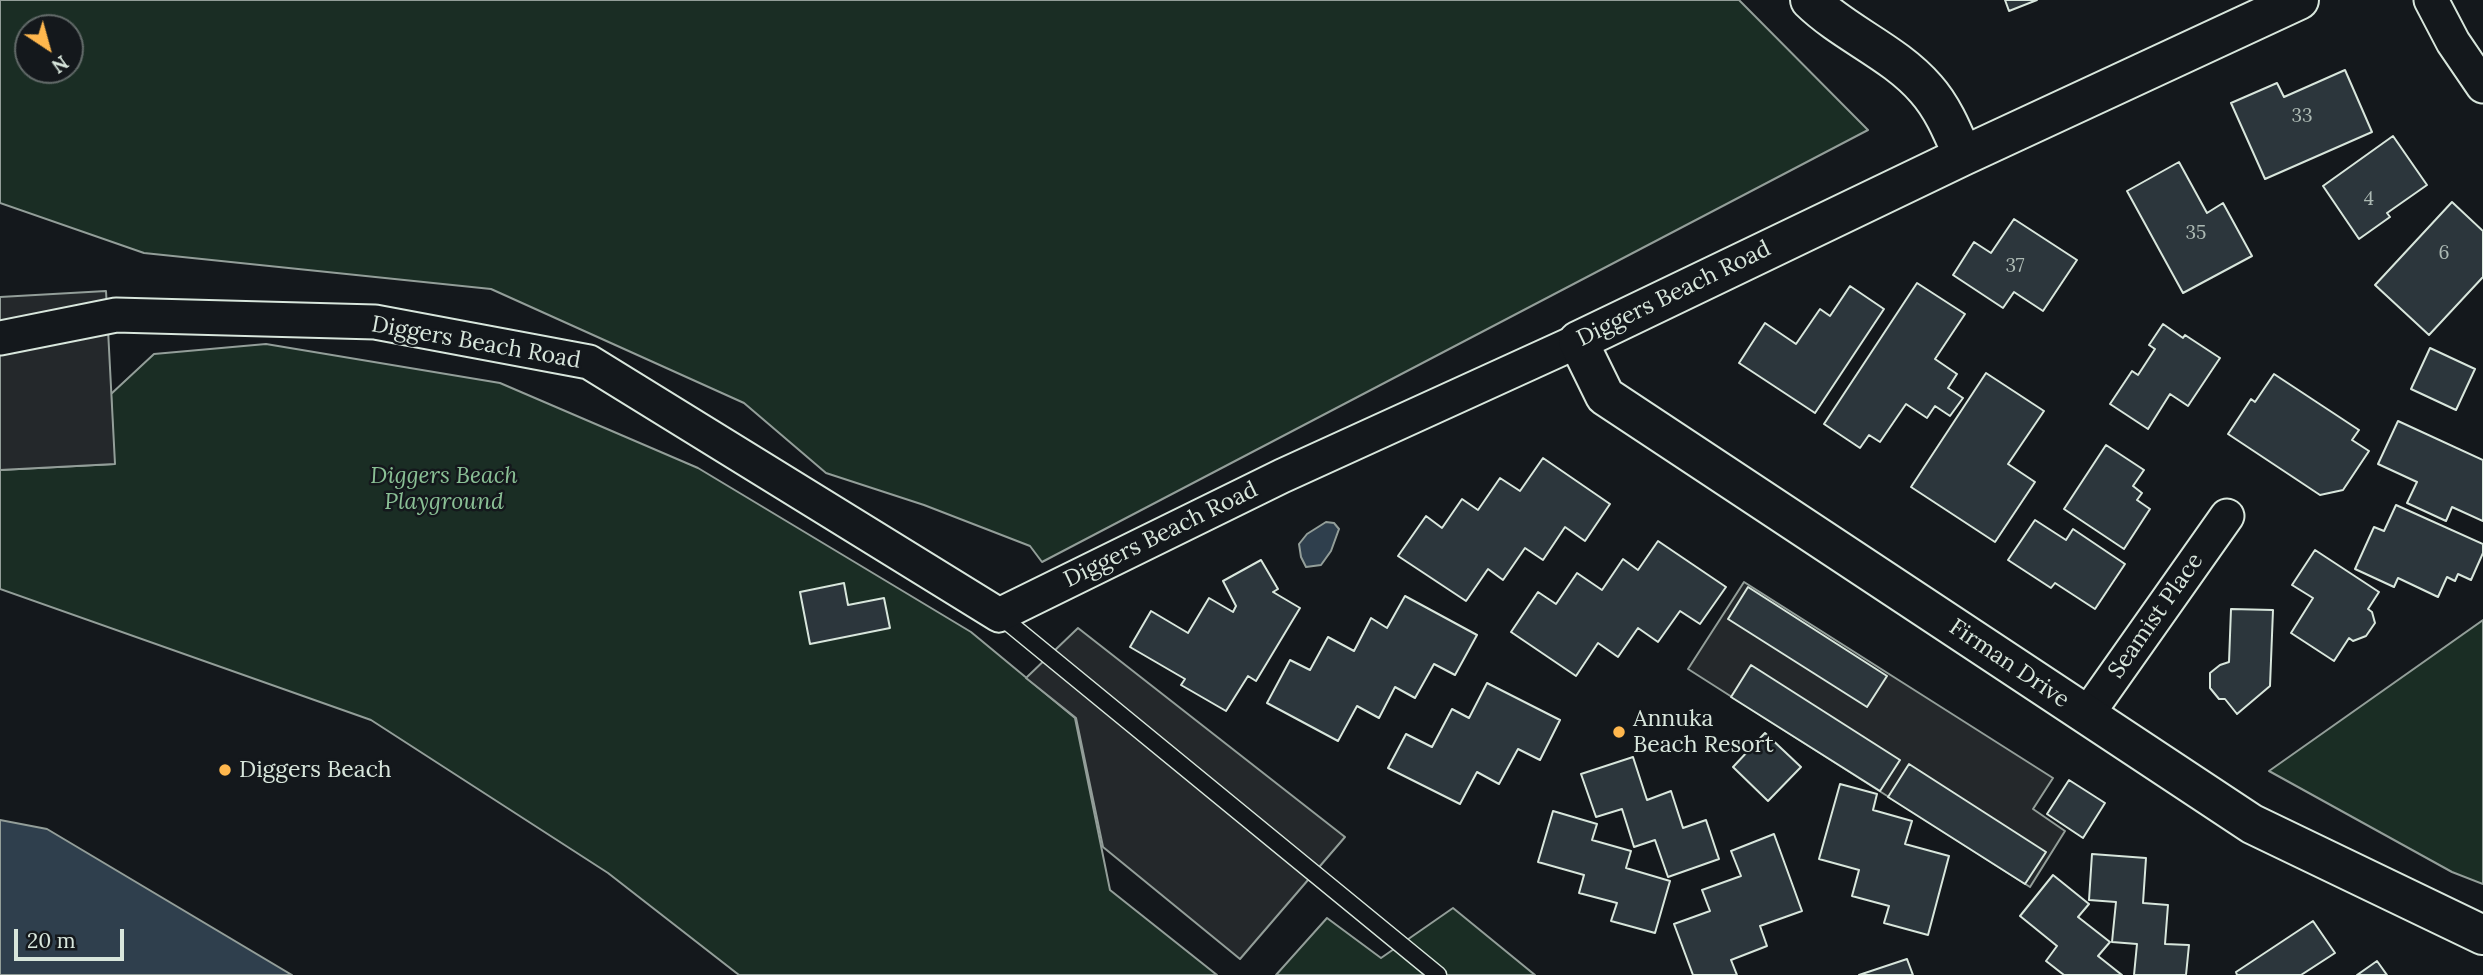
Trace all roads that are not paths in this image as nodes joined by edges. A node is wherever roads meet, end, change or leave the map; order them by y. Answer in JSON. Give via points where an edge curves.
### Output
{"nodes":[{"id":1,"x":1810,"y":0,"type":"edge"},
{"id":2,"x":2299,"y":0,"type":"edge"},
{"id":3,"x":2431,"y":0,"type":"edge"},
{"id":4,"x":2483,"y":86,"type":"edge"},
{"id":5,"x":1964,"y":156,"type":"junction"},
{"id":6,"x":0,"y":338,"type":"edge"},
{"id":7,"x":1578,"y":341,"type":"junction"},
{"id":8,"x":2227,"y":516,"type":"dead end"},
{"id":9,"x":999,"y":615,"type":"junction"},
{"id":10,"x":2086,"y":716,"type":"junction"},
{"id":11,"x":2483,"y":935,"type":"edge"},
{"id":12,"x":1438,"y":975,"type":"edge"}],
"edges":[{"from":1,"to":5,"type":"street","via":[[1895,60],[1928,91]]},
{"from":2,"to":5,"type":"street","name":"Diggers Beach Road"},
{"from":3,"to":4,"type":"street"},
{"from":5,"to":7,"type":"street","name":"Diggers Beach Road"},
{"from":6,"to":9,"type":"street","name":"Diggers Beach Road","via":[[116,315],[374,322],[589,362]]},
{"from":7,"to":9,"type":"street","name":"Diggers Beach Road","via":[[1282,476]]},
{"from":7,"to":10,"type":"street","name":"Firman Drive","via":[[1605,396]]},
{"from":8,"to":10,"type":"street","name":"Seamist Place"},
{"from":9,"to":12,"type":"lane"},
{"from":10,"to":11,"type":"street","name":"Firman Drive","via":[[2252,824]]}]}
